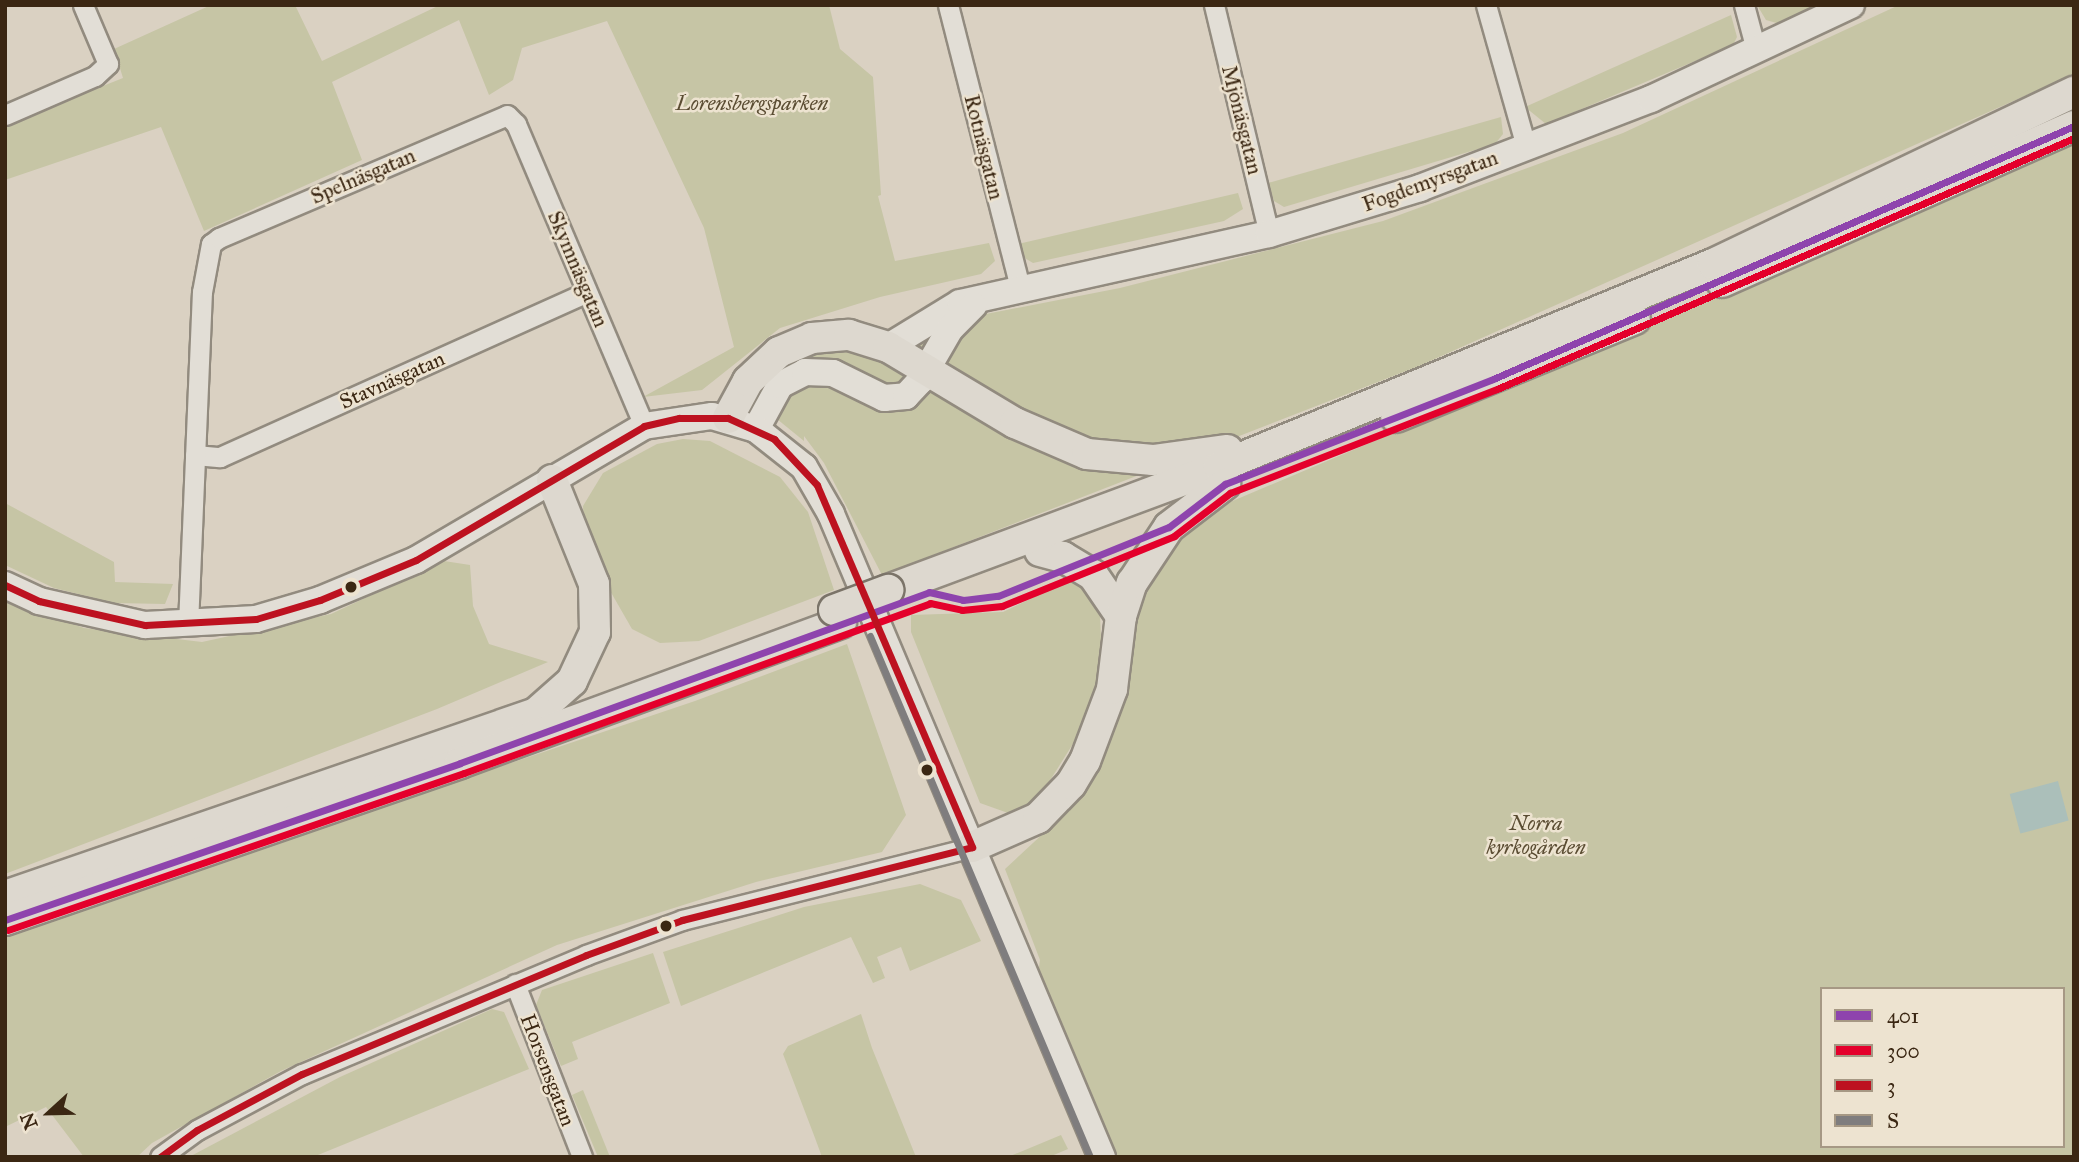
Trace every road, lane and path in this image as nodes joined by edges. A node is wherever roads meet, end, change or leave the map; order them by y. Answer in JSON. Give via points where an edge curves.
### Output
{"nodes":[{"id":1,"x":83,"y":5,"type":"edge"},
{"id":2,"x":948,"y":5,"type":"edge"},
{"id":3,"x":1214,"y":5,"type":"edge"},
{"id":4,"x":1486,"y":5,"type":"edge"},
{"id":5,"x":1744,"y":5,"type":"edge"},
{"id":6,"x":1851,"y":5,"type":"edge"},
{"id":7,"x":1755,"y":46,"type":"junction"},
{"id":8,"x":2074,"y":92,"type":"edge"},
{"id":9,"x":5,"y":115,"type":"edge"},
{"id":10,"x":508,"y":115,"type":"joint"},
{"id":11,"x":2074,"y":126,"type":"edge"},
{"id":12,"x":1526,"y":146,"type":"junction"},
{"id":13,"x":1269,"y":234,"type":"junction"},
{"id":14,"x":1020,"y":288,"type":"junction"},
{"id":15,"x":587,"y":292,"type":"junction"},
{"id":16,"x":989,"y":295,"type":"junction"},
{"id":17,"x":888,"y":347,"type":"junction"},
{"id":18,"x":928,"y":369,"type":"junction"},
{"id":19,"x":728,"y":418,"type":"junction"},
{"id":20,"x":644,"y":426,"type":"junction"},
{"id":21,"x":756,"y":429,"type":"junction"},
{"id":22,"x":1292,"y":437,"type":"junction"},
{"id":23,"x":195,"y":455,"type":"junction"},
{"id":24,"x":552,"y":480,"type":"junction"},
{"id":25,"x":1225,"y":484,"type":"junction"},
{"id":26,"x":1040,"y":551,"type":"junction"},
{"id":27,"x":5,"y":585,"type":"edge"},
{"id":28,"x":890,"y":597,"type":"junction"},
{"id":29,"x":837,"y":617,"type":"junction"},
{"id":30,"x":1121,"y":617,"type":"junction"},
{"id":31,"x":188,"y":625,"type":"junction"},
{"id":32,"x":536,"y":713,"type":"junction"},
{"id":33,"x":972,"y":847,"type":"junction"},
{"id":34,"x":5,"y":896,"type":"edge"},
{"id":35,"x":5,"y":920,"type":"edge"},
{"id":36,"x":514,"y":984,"type":"junction"},
{"id":37,"x":160,"y":1157,"type":"edge"},
{"id":38,"x":582,"y":1157,"type":"edge"},
{"id":39,"x":1102,"y":1157,"type":"edge"}],
"edges":[{"from":1,"to":9,"type":"street","via":[[108,64],[94,75]]},
{"from":2,"to":14,"type":"street","name":"Rotnäsgatan"},
{"from":3,"to":13,"type":"street","name":"Mjönäsgatan"},
{"from":4,"to":12,"type":"street"},
{"from":5,"to":7,"type":"street"},
{"from":6,"to":7,"type":"street","name":"Fogdemyrsgatan"},
{"from":7,"to":12,"type":"street","name":"Fogdemyrsgatan","via":[[1651,99]]},
{"from":8,"to":22,"type":"main road","via":[[1713,264]]},
{"from":10,"to":15,"type":"street","name":"Skymnäsgatan","via":[[516,124]]},
{"from":10,"to":23,"type":"street","name":"Spelnäsgatan","via":[[211,244],[202,292]]},
{"from":11,"to":25,"type":"main road","via":[[1518,369]]},
{"from":12,"to":13,"type":"street","name":"Fogdemyrsgatan","via":[[1420,188]]},
{"from":13,"to":14,"type":"street","name":"Fogdemyrsgatan"},
{"from":14,"to":16,"type":"street","name":"Fogdemyrsgatan"},
{"from":15,"to":20,"type":"street","name":"Skymnäsgatan"},
{"from":15,"to":23,"type":"street","name":"Stavnäsgatan","via":[[220,457]]},
{"from":16,"to":17,"type":"street","name":"Fogdemyrsgatan","via":[[945,311],[909,338]]},
{"from":16,"to":18,"type":"street","name":"Fogdemyrsgatan","via":[[950,329]]},
{"from":17,"to":18,"type":"main road"},
{"from":17,"to":19,"type":"main road","via":[[849,335],[794,344],[757,371]]},
{"from":18,"to":21,"type":"street","name":"Fogdemyrsgatan","via":[[913,390],[897,399],[871,395],[833,373],[805,372],[780,385]]},
{"from":18,"to":22,"type":"main road","via":[[1015,423],[1087,454],[1153,460]]},
{"from":19,"to":20,"type":"street","via":[[687,417]]},
{"from":19,"to":21,"type":"street"},
{"from":20,"to":24,"type":"street"},
{"from":21,"to":33,"type":"street","via":[[790,452],[817,485]]},
{"from":22,"to":28,"type":"main road"},
{"from":23,"to":31,"type":"street"},
{"from":24,"to":31,"type":"street","via":[[461,536],[378,578],[256,619]]},
{"from":24,"to":32,"type":"main road","via":[[586,558],[597,601],[595,632],[581,668]]},
{"from":25,"to":26,"type":"main road"},
{"from":25,"to":30,"type":"main road","via":[[1169,527],[1146,556]]},
{"from":26,"to":28,"type":"main road"},
{"from":26,"to":30,"type":"main road","via":[[1063,557],[1093,575]]},
{"from":27,"to":31,"type":"street","via":[[39,601],[106,620]]},
{"from":28,"to":29,"type":"main road"},
{"from":29,"to":32,"type":"main road"},
{"from":29,"to":35,"type":"main road","via":[[460,764]]},
{"from":30,"to":33,"type":"main road","via":[[1112,689],[1085,761],[1071,784],[1038,818]]},
{"from":32,"to":34,"type":"main road"},
{"from":33,"to":36,"type":"street","via":[[682,919]]},
{"from":33,"to":39,"type":"street"},
{"from":36,"to":37,"type":"street","via":[[302,1074],[197,1130]]},
{"from":36,"to":38,"type":"street","name":"Horsensgatan"}]}
